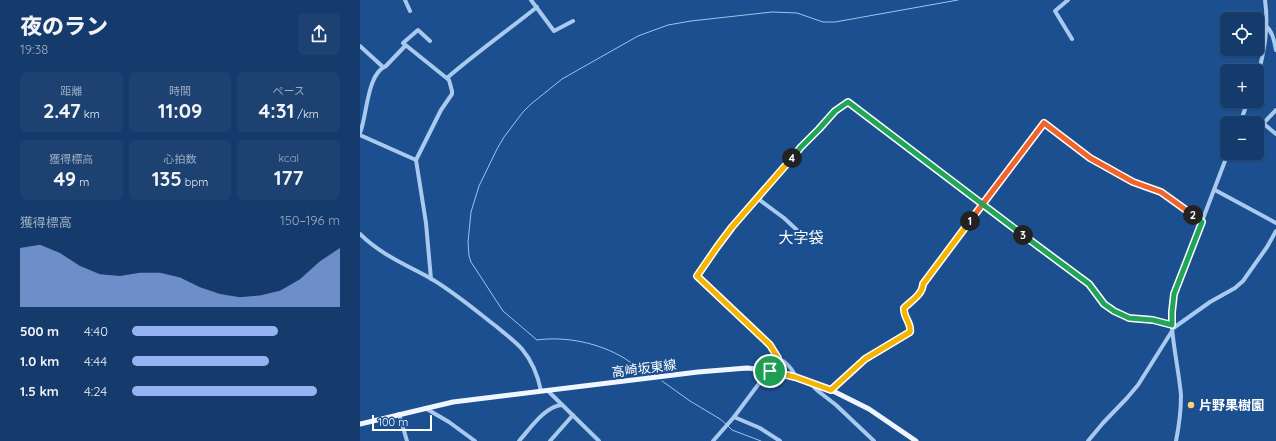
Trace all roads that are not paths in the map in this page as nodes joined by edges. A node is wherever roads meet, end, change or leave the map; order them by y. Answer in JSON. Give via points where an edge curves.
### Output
{"nodes":[{"id":1,"x":405,"y":0,"type":"edge"},
{"id":2,"x":531,"y":0,"type":"edge"},
{"id":3,"x":1068,"y":0,"type":"edge"},
{"id":4,"x":1265,"y":0,"type":"edge"},
{"id":5,"x":537,"y":7,"type":"junction"},
{"id":6,"x":410,"y":10,"type":"dead end"},
{"id":7,"x":573,"y":21,"type":"dead end"},
{"id":8,"x":1267,"y":27,"type":"junction"},
{"id":9,"x":1072,"y":39,"type":"dead end"},
{"id":10,"x":430,"y":41,"type":"dead end"},
{"id":11,"x":360,"y":46,"type":"edge"},
{"id":12,"x":405,"y":46,"type":"junction"},
{"id":13,"x":1276,"y":50,"type":"edge"},
{"id":14,"x":1261,"y":64,"type":"edge"},
{"id":15,"x":383,"y":67,"type":"junction"},
{"id":16,"x":447,"y":78,"type":"junction"},
{"id":17,"x":1276,"y":110,"type":"edge"},
{"id":18,"x":1264,"y":124,"type":"joint"},
{"id":19,"x":360,"y":134,"type":"edge"},
{"id":20,"x":1276,"y":134,"type":"edge"},
{"id":21,"x":416,"y":160,"type":"junction"},
{"id":22,"x":1226,"y":160,"type":"edge"},
{"id":23,"x":1215,"y":190,"type":"junction"},
{"id":24,"x":757,"y":198,"type":"junction"},
{"id":25,"x":983,"y":204,"type":"junction"},
{"id":26,"x":1202,"y":222,"type":"junction"},
{"id":27,"x":1276,"y":223,"type":"edge"},
{"id":28,"x":798,"y":231,"type":"dead end"},
{"id":29,"x":1276,"y":231,"type":"edge"},
{"id":30,"x":360,"y":234,"type":"edge"},
{"id":31,"x":431,"y":279,"type":"junction"},
{"id":32,"x":1172,"y":328,"type":"junction"},
{"id":33,"x":778,"y":358,"type":"junction"},
{"id":34,"x":770,"y":371,"type":"junction"},
{"id":35,"x":795,"y":377,"type":"junction"},
{"id":36,"x":809,"y":382,"type":"junction"},
{"id":37,"x":544,"y":390,"type":"junction"},
{"id":38,"x":831,"y":390,"type":"junction"},
{"id":39,"x":562,"y":405,"type":"junction"},
{"id":40,"x":425,"y":408,"type":"junction"},
{"id":41,"x":399,"y":414,"type":"junction"},
{"id":42,"x":573,"y":415,"type":"junction"},
{"id":43,"x":734,"y":416,"type":"junction"},
{"id":44,"x":361,"y":422,"type":"edge"},
{"id":45,"x":407,"y":441,"type":"edge"},
{"id":46,"x":475,"y":441,"type":"edge"},
{"id":47,"x":519,"y":441,"type":"edge"},
{"id":48,"x":550,"y":441,"type":"edge"},
{"id":49,"x":599,"y":441,"type":"edge"},
{"id":50,"x":713,"y":441,"type":"edge"},
{"id":51,"x":780,"y":441,"type":"edge"},
{"id":52,"x":874,"y":441,"type":"edge"},
{"id":53,"x":916,"y":441,"type":"edge"},
{"id":54,"x":1088,"y":441,"type":"edge"},
{"id":55,"x":1176,"y":441,"type":"edge"}],
"edges":[{"from":1,"to":6,"type":"street"},
{"from":2,"to":5,"type":"street"},
{"from":3,"to":9,"type":"street","via":[[1055,11]]},
{"from":4,"to":8,"type":"street"},
{"from":5,"to":7,"type":"street","via":[[554,31]]},
{"from":5,"to":16,"type":"street"},
{"from":8,"to":13,"type":"street","via":[[1271,31]]},
{"from":8,"to":14,"type":"street"},
{"from":10,"to":12,"type":"street","via":[[418,30],[403,43]]},
{"from":11,"to":15,"type":"street"},
{"from":12,"to":15,"type":"street"},
{"from":12,"to":16,"type":"street"},
{"from":15,"to":19,"type":"street","via":[[369,88]]},
{"from":16,"to":21,"type":"street","via":[[452,94]]},
{"from":17,"to":18,"type":"street"},
{"from":18,"to":20,"type":"street"},
{"from":19,"to":21,"type":"street"},
{"from":21,"to":31,"type":"street","via":[[426,223]]},
{"from":22,"to":23,"type":"street"},
{"from":23,"to":26,"type":"street"},
{"from":23,"to":27,"type":"street"},
{"from":24,"to":25,"type":"street","via":[[835,111],[848,102]]},
{"from":24,"to":28,"type":"street"},
{"from":24,"to":33,"type":"street","via":[[732,227],[697,276],[770,345]]},
{"from":25,"to":26,"type":"street","via":[[1044,123],[1090,158],[1133,182],[1161,192]]},
{"from":25,"to":32,"type":"street","via":[[1089,284],[1108,307],[1129,318],[1153,320]]},
{"from":25,"to":38,"type":"street","via":[[923,284],[920,293],[904,308],[910,332],[865,359]]},
{"from":26,"to":32,"type":"street","via":[[1174,294]]},
{"from":29,"to":32,"type":"street","via":[[1243,281]]},
{"from":30,"to":31,"type":"street","via":[[380,250]]},
{"from":31,"to":37,"type":"street","via":[[522,349]]},
{"from":32,"to":54,"type":"street","via":[[1138,385]]},
{"from":32,"to":55,"type":"street","via":[[1180,394],[1180,421]]},
{"from":33,"to":34,"type":"street"},
{"from":33,"to":35,"type":"street","via":[[782,359]]},
{"from":34,"to":35,"type":"main road","name":"高崎坂東線"},
{"from":34,"to":37,"type":"main road","name":"高崎坂東線","via":[[730,369]]},
{"from":34,"to":43,"type":"street"},
{"from":35,"to":36,"type":"main road","name":"高崎坂東線"},
{"from":36,"to":38,"type":"main road","name":"高崎坂東線"},
{"from":36,"to":52,"type":"street"},
{"from":37,"to":39,"type":"street"},
{"from":37,"to":40,"type":"main road","name":"高崎坂東線"},
{"from":38,"to":53,"type":"main road","name":"高崎坂東線","via":[[869,409]]},
{"from":39,"to":42,"type":"street"},
{"from":39,"to":47,"type":"street","via":[[556,405],[546,411]]},
{"from":40,"to":41,"type":"main road","name":"高崎坂東線"},
{"from":40,"to":46,"type":"street"},
{"from":41,"to":44,"type":"main road","name":"高崎坂東線"},
{"from":41,"to":45,"type":"street"},
{"from":42,"to":48,"type":"street"},
{"from":42,"to":49,"type":"street"},
{"from":43,"to":50,"type":"street"},
{"from":43,"to":51,"type":"street"}]}
